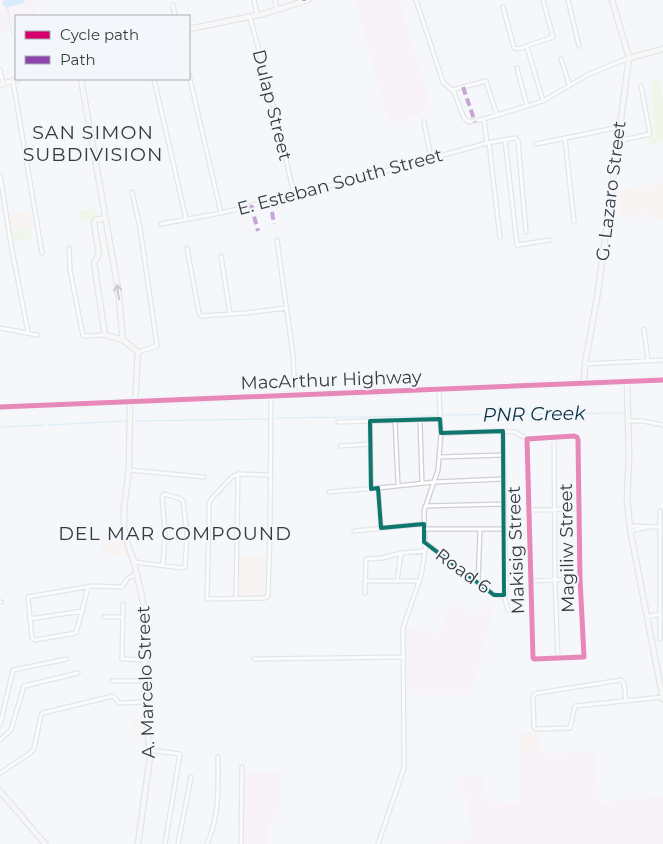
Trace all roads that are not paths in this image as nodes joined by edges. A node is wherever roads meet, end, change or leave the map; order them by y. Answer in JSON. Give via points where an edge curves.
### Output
{"nodes":[{"id":1,"x":254,"y":0,"type":"edge"},
{"id":2,"x":275,"y":0,"type":"edge"},
{"id":3,"x":308,"y":0,"type":"edge"},
{"id":4,"x":416,"y":0,"type":"edge"},
{"id":5,"x":543,"y":0,"type":"edge"},
{"id":6,"x":568,"y":0,"type":"edge"},
{"id":7,"x":612,"y":0,"type":"edge"},
{"id":8,"x":173,"y":5,"type":"dead end"},
{"id":9,"x":503,"y":7,"type":"dead end"},
{"id":10,"x":277,"y":10,"type":"junction"},
{"id":11,"x":175,"y":15,"type":"edge"},
{"id":12,"x":258,"y":15,"type":"junction"},
{"id":13,"x":250,"y":16,"type":"junction"},
{"id":14,"x":190,"y":29,"type":"edge"},
{"id":15,"x":579,"y":46,"type":"dead end"},
{"id":16,"x":526,"y":47,"type":"junction"},
{"id":17,"x":663,"y":49,"type":"edge"},
{"id":18,"x":629,"y":58,"type":"junction"},
{"id":19,"x":561,"y":59,"type":"dead end"},
{"id":20,"x":517,"y":68,"type":"dead end"},
{"id":21,"x":0,"y":70,"type":"edge"},
{"id":22,"x":190,"y":79,"type":"edge"},
{"id":23,"x":15,"y":80,"type":"edge"},
{"id":24,"x":82,"y":80,"type":"edge"},
{"id":25,"x":154,"y":80,"type":"edge"},
{"id":26,"x":2,"y":84,"type":"edge"},
{"id":27,"x":569,"y":84,"type":"junction"},
{"id":28,"x":641,"y":86,"type":"dead end"},
{"id":29,"x":452,"y":90,"type":"junction"},
{"id":30,"x":543,"y":101,"type":"junction"},
{"id":31,"x":527,"y":106,"type":"junction"},
{"id":32,"x":497,"y":116,"type":"junction"},
{"id":33,"x":484,"y":119,"type":"junction"},
{"id":34,"x":424,"y":122,"type":"dead end"},
{"id":35,"x":620,"y":127,"type":"junction"},
{"id":36,"x":565,"y":139,"type":"junction"},
{"id":37,"x":505,"y":140,"type":"junction"},
{"id":38,"x":618,"y":141,"type":"junction"},
{"id":39,"x":488,"y":143,"type":"junction"},
{"id":40,"x":536,"y":144,"type":"dead end"},
{"id":41,"x":430,"y":158,"type":"junction"},
{"id":42,"x":0,"y":175,"type":"edge"},
{"id":43,"x":132,"y":192,"type":"dead end"},
{"id":44,"x":294,"y":194,"type":"junction"},
{"id":45,"x":221,"y":214,"type":"junction"},
{"id":46,"x":105,"y":218,"type":"junction"},
{"id":47,"x":186,"y":219,"type":"junction"},
{"id":48,"x":574,"y":222,"type":"dead end"},
{"id":49,"x":161,"y":224,"type":"dead end"},
{"id":50,"x":526,"y":232,"type":"dead end"},
{"id":51,"x":500,"y":238,"type":"dead end"},
{"id":52,"x":277,"y":240,"type":"dead end"},
{"id":53,"x":550,"y":240,"type":"dead end"},
{"id":54,"x":69,"y":248,"type":"dead end"},
{"id":55,"x":187,"y":248,"type":"dead end"},
{"id":56,"x":42,"y":253,"type":"dead end"},
{"id":57,"x":221,"y":256,"type":"dead end"},
{"id":58,"x":286,"y":308,"type":"junction"},
{"id":59,"x":230,"y":314,"type":"junction"},
{"id":60,"x":0,"y":328,"type":"edge"},
{"id":61,"x":644,"y":329,"type":"dead end"},
{"id":62,"x":28,"y":332,"type":"junction"},
{"id":63,"x":37,"y":335,"type":"dead end"},
{"id":64,"x":106,"y":335,"type":"junction"},
{"id":65,"x":123,"y":340,"type":"junction"},
{"id":66,"x":138,"y":352,"type":"junction"},
{"id":67,"x":663,"y":360,"type":"edge"},
{"id":68,"x":648,"y":361,"type":"junction"},
{"id":69,"x":585,"y":364,"type":"junction"},
{"id":70,"x":663,"y":380,"type":"edge"},
{"id":71,"x":627,"y":382,"type":"junction"},
{"id":72,"x":584,"y":384,"type":"junction"},
{"id":73,"x":439,"y":390,"type":"junction"},
{"id":74,"x":271,"y":396,"type":"junction"},
{"id":75,"x":295,"y":396,"type":"junction"},
{"id":76,"x":133,"y":402,"type":"junction"},
{"id":77,"x":0,"y":407,"type":"edge"},
{"id":78,"x":440,"y":419,"type":"junction"},
{"id":79,"x":395,"y":420,"type":"junction"},
{"id":80,"x":420,"y":420,"type":"junction"},
{"id":81,"x":370,"y":421,"type":"junction"},
{"id":82,"x":629,"y":421,"type":"junction"},
{"id":83,"x":338,"y":422,"type":"dead end"},
{"id":84,"x":663,"y":425,"type":"edge"},
{"id":85,"x":503,"y":432,"type":"junction"},
{"id":86,"x":441,"y":433,"type":"junction"},
{"id":87,"x":554,"y":437,"type":"junction"},
{"id":88,"x":527,"y":438,"type":"junction"},
{"id":89,"x":371,"y":444,"type":"junction"},
{"id":90,"x":340,"y":446,"type":"dead end"},
{"id":91,"x":503,"y":455,"type":"junction"},
{"id":92,"x":440,"y":457,"type":"junction"},
{"id":93,"x":129,"y":470,"type":"junction"},
{"id":94,"x":238,"y":474,"type":"junction"},
{"id":95,"x":270,"y":475,"type":"junction"},
{"id":96,"x":204,"y":477,"type":"dead end"},
{"id":97,"x":504,"y":479,"type":"junction"},
{"id":98,"x":434,"y":482,"type":"junction"},
{"id":99,"x":422,"y":483,"type":"junction"},
{"id":100,"x":398,"y":485,"type":"junction"},
{"id":101,"x":371,"y":488,"type":"junction"},
{"id":102,"x":378,"y":488,"type":"junction"},
{"id":103,"x":329,"y":492,"type":"dead end"},
{"id":104,"x":504,"y":504,"type":"junction"},
{"id":105,"x":425,"y":506,"type":"junction"},
{"id":106,"x":579,"y":509,"type":"junction"},
{"id":107,"x":529,"y":510,"type":"junction"},
{"id":108,"x":555,"y":510,"type":"junction"},
{"id":109,"x":660,"y":511,"type":"dead end"},
{"id":110,"x":424,"y":524,"type":"junction"},
{"id":111,"x":660,"y":527,"type":"junction"},
{"id":112,"x":381,"y":528,"type":"junction"},
{"id":113,"x":424,"y":529,"type":"junction"},
{"id":114,"x":480,"y":529,"type":"junction"},
{"id":115,"x":504,"y":529,"type":"junction"},
{"id":116,"x":630,"y":529,"type":"junction"},
{"id":117,"x":354,"y":531,"type":"dead end"},
{"id":118,"x":424,"y":542,"type":"junction"},
{"id":119,"x":425,"y":551,"type":"junction"},
{"id":120,"x":401,"y":553,"type":"junction"},
{"id":121,"x":134,"y":562,"type":"junction"},
{"id":122,"x":163,"y":565,"type":"junction"},
{"id":123,"x":137,"y":574,"type":"junction"},
{"id":124,"x":580,"y":579,"type":"junction"},
{"id":125,"x":555,"y":580,"type":"junction"},
{"id":126,"x":365,"y":581,"type":"junction"},
{"id":127,"x":397,"y":581,"type":"junction"},
{"id":128,"x":420,"y":581,"type":"junction"},
{"id":129,"x":531,"y":581,"type":"junction"},
{"id":130,"x":478,"y":584,"type":"junction"},
{"id":131,"x":88,"y":588,"type":"junction"},
{"id":132,"x":365,"y":593,"type":"dead end"},
{"id":133,"x":504,"y":595,"type":"junction"},
{"id":134,"x":236,"y":598,"type":"junction"},
{"id":135,"x":123,"y":604,"type":"dead end"},
{"id":136,"x":508,"y":610,"type":"dead end"},
{"id":137,"x":82,"y":611,"type":"junction"},
{"id":138,"x":659,"y":614,"type":"junction"},
{"id":139,"x":123,"y":616,"type":"junction"},
{"id":140,"x":104,"y":617,"type":"dead end"},
{"id":141,"x":647,"y":617,"type":"junction"},
{"id":142,"x":29,"y":619,"type":"junction"},
{"id":143,"x":660,"y":639,"type":"dead end"},
{"id":144,"x":404,"y":657,"type":"junction"},
{"id":145,"x":68,"y":659,"type":"dead end"},
{"id":146,"x":254,"y":659,"type":"dead end"},
{"id":147,"x":558,"y":659,"type":"junction"},
{"id":148,"x":145,"y":660,"type":"junction"},
{"id":149,"x":78,"y":672,"type":"dead end"},
{"id":150,"x":112,"y":681,"type":"dead end"},
{"id":151,"x":145,"y":681,"type":"junction"},
{"id":152,"x":663,"y":698,"type":"edge"},
{"id":153,"x":626,"y":700,"type":"junction"},
{"id":154,"x":146,"y":702,"type":"junction"},
{"id":155,"x":0,"y":725,"type":"edge"},
{"id":156,"x":0,"y":740,"type":"edge"},
{"id":157,"x":149,"y":750,"type":"junction"},
{"id":158,"x":218,"y":757,"type":"dead end"},
{"id":159,"x":242,"y":767,"type":"dead end"},
{"id":160,"x":0,"y":773,"type":"edge"},
{"id":161,"x":190,"y":777,"type":"dead end"},
{"id":162,"x":0,"y":791,"type":"edge"},
{"id":163,"x":44,"y":844,"type":"edge"},
{"id":164,"x":138,"y":844,"type":"edge"},
{"id":165,"x":165,"y":844,"type":"edge"},
{"id":166,"x":178,"y":844,"type":"edge"},
{"id":167,"x":207,"y":844,"type":"edge"},
{"id":168,"x":241,"y":844,"type":"edge"},
{"id":169,"x":378,"y":844,"type":"edge"}],
"edges":[{"from":1,"to":12,"type":"street"},
{"from":2,"to":10,"type":"street"},
{"from":3,"to":10,"type":"street"},
{"from":4,"to":29,"type":"street","via":[[443,82]]},
{"from":5,"to":16,"type":"street","via":[[552,37]]},
{"from":6,"to":15,"type":"street"},
{"from":7,"to":18,"type":"street","name":"G. Lazaro Street"},
{"from":8,"to":11,"type":"street"},
{"from":9,"to":16,"type":"street","via":[[514,48]]},
{"from":10,"to":12,"type":"street"},
{"from":12,"to":13,"type":"street"},
{"from":13,"to":14,"type":"street"},
{"from":13,"to":44,"type":"street","name":"Dulap Street"},
{"from":16,"to":30,"type":"street"},
{"from":17,"to":18,"type":"street"},
{"from":18,"to":27,"type":"street"},
{"from":18,"to":35,"type":"street","name":"G. Lazaro Street"},
{"from":19,"to":27,"type":"street"},
{"from":20,"to":31,"type":"street"},
{"from":21,"to":26,"type":"street"},
{"from":22,"to":45,"type":"street"},
{"from":23,"to":26,"type":"street"},
{"from":23,"to":56,"type":"street"},
{"from":24,"to":46,"type":"street"},
{"from":25,"to":47,"type":"street"},
{"from":27,"to":30,"type":"street"},
{"from":28,"to":38,"type":"street","via":[[650,134]]},
{"from":29,"to":32,"type":"street","via":[[486,81]]},
{"from":29,"to":33,"type":"street","via":[[466,120],[471,123]]},
{"from":30,"to":31,"type":"street"},
{"from":31,"to":32,"type":"street"},
{"from":32,"to":33,"type":"street"},
{"from":33,"to":39,"type":"street"},
{"from":34,"to":41,"type":"street"},
{"from":35,"to":36,"type":"street"},
{"from":35,"to":38,"type":"street","name":"G. Lazaro Street"},
{"from":36,"to":40,"type":"street"},
{"from":36,"to":48,"type":"street"},
{"from":37,"to":39,"type":"street","name":"E. Esteban South Street"},
{"from":37,"to":50,"type":"street","name":"E. Esteban South Street","via":[[515,138],[518,141]]},
{"from":37,"to":53,"type":"street","via":[[517,245]]},
{"from":38,"to":69,"type":"street","name":"G. Lazaro Street"},
{"from":39,"to":41,"type":"street","name":"E. Esteban South Street"},
{"from":39,"to":51,"type":"street"},
{"from":41,"to":44,"type":"street","name":"E. Esteban South Street"},
{"from":42,"to":62,"type":"street"},
{"from":43,"to":66,"type":"street","via":[[157,346]]},
{"from":44,"to":45,"type":"street","name":"E. Esteban South Street"},
{"from":45,"to":47,"type":"street","name":"E. Esteban South Street"},
{"from":46,"to":64,"type":"street","via":[[94,223],[98,256],[94,263]]},
{"from":65,"to":46,"type":"street","one_way":true},
{"from":47,"to":49,"type":"street","name":"E. Esteban South Street"},
{"from":52,"to":58,"type":"street"},
{"from":54,"to":64,"type":"street","via":[[83,336]]},
{"from":55,"to":59,"type":"street","via":[[199,314]]},
{"from":57,"to":59,"type":"street"},
{"from":58,"to":59,"type":"street"},
{"from":58,"to":75,"type":"street"},
{"from":60,"to":62,"type":"street"},
{"from":61,"to":68,"type":"street"},
{"from":62,"to":63,"type":"street"},
{"from":64,"to":65,"type":"street"},
{"from":65,"to":66,"type":"street"},
{"from":66,"to":76,"type":"street","name":"A. Marcelo Street"},
{"from":67,"to":68,"type":"street"},
{"from":68,"to":69,"type":"street"},
{"from":69,"to":72,"type":"street","name":"G. Lazaro Street"},
{"from":70,"to":71,"type":"highway","name":"MacArthur Highway"},
{"from":71,"to":72,"type":"highway","name":"MacArthur Highway"},
{"from":71,"to":82,"type":"street"},
{"from":72,"to":73,"type":"highway","name":"MacArthur Highway"},
{"from":73,"to":75,"type":"highway","name":"MacArthur Highway"},
{"from":73,"to":78,"type":"street"},
{"from":74,"to":75,"type":"highway","name":"MacArthur Highway"},
{"from":74,"to":76,"type":"highway","name":"MacArthur Highway"},
{"from":74,"to":95,"type":"street"},
{"from":76,"to":77,"type":"highway","name":"MacArthur Highway"},
{"from":76,"to":93,"type":"street","name":"A. Marcelo Street"},
{"from":78,"to":80,"type":"street"},
{"from":78,"to":86,"type":"street"},
{"from":79,"to":80,"type":"street"},
{"from":79,"to":81,"type":"street"},
{"from":79,"to":100,"type":"street"},
{"from":80,"to":99,"type":"street"},
{"from":81,"to":83,"type":"street"},
{"from":81,"to":89,"type":"street"},
{"from":82,"to":84,"type":"street"},
{"from":82,"to":116,"type":"street","via":[[627,499]]},
{"from":85,"to":86,"type":"street"},
{"from":85,"to":88,"type":"street","via":[[515,432]]},
{"from":85,"to":91,"type":"street"},
{"from":86,"to":92,"type":"street"},
{"from":87,"to":88,"type":"street"},
{"from":87,"to":106,"type":"street","name":"Magiliw Street","via":[[577,436]]},
{"from":87,"to":108,"type":"street"},
{"from":88,"to":107,"type":"street","name":"Makisig Street"},
{"from":89,"to":90,"type":"street"},
{"from":89,"to":101,"type":"street"},
{"from":91,"to":92,"type":"street"},
{"from":91,"to":97,"type":"street"},
{"from":92,"to":98,"type":"street"},
{"from":93,"to":96,"type":"street"},
{"from":93,"to":121,"type":"street","name":"A. Marcelo Street","via":[[124,527]]},
{"from":94,"to":95,"type":"street"},
{"from":94,"to":134,"type":"street"},
{"from":94,"to":134,"type":"street","via":[[223,485],[210,503],[207,599]]},
{"from":95,"to":134,"type":"street","via":[[268,596]]},
{"from":97,"to":98,"type":"street"},
{"from":97,"to":104,"type":"street"},
{"from":98,"to":99,"type":"street"},
{"from":98,"to":105,"type":"street"},
{"from":99,"to":100,"type":"street"},
{"from":100,"to":102,"type":"street"},
{"from":101,"to":102,"type":"street"},
{"from":101,"to":103,"type":"street"},
{"from":102,"to":112,"type":"street"},
{"from":104,"to":105,"type":"street"},
{"from":104,"to":115,"type":"street"},
{"from":105,"to":110,"type":"street"},
{"from":106,"to":108,"type":"street"},
{"from":106,"to":124,"type":"street","name":"Magiliw Street"},
{"from":107,"to":108,"type":"street"},
{"from":107,"to":129,"type":"street","name":"Makisig Street"},
{"from":108,"to":125,"type":"street"},
{"from":109,"to":111,"type":"street"},
{"from":110,"to":112,"type":"street"},
{"from":110,"to":113,"type":"street"},
{"from":111,"to":116,"type":"street","via":[[645,525]]},
{"from":111,"to":138,"type":"street"},
{"from":112,"to":117,"type":"street"},
{"from":113,"to":114,"type":"street"},
{"from":113,"to":118,"type":"street"},
{"from":114,"to":115,"type":"street"},
{"from":114,"to":130,"type":"street"},
{"from":115,"to":133,"type":"street"},
{"from":116,"to":141,"type":"street"},
{"from":118,"to":119,"type":"street"},
{"from":118,"to":130,"type":"street","name":"Road 6"},
{"from":119,"to":120,"type":"street"},
{"from":119,"to":128,"type":"street"},
{"from":120,"to":126,"type":"street","via":[[366,559]]},
{"from":120,"to":127,"type":"street"},
{"from":121,"to":122,"type":"street"},
{"from":121,"to":123,"type":"street","name":"A. Marcelo Street"},
{"from":122,"to":122,"type":"street","via":[[185,567],[187,535],[183,501],[165,494],[162,496]]},
{"from":123,"to":131,"type":"street","via":[[128,578],[122,587]]},
{"from":123,"to":148,"type":"street","name":"A. Marcelo Street","via":[[145,611]]},
{"from":124,"to":125,"type":"street"},
{"from":124,"to":147,"type":"street","name":"Magiliw Street","via":[[584,657]]},
{"from":125,"to":129,"type":"street"},
{"from":125,"to":147,"type":"street"},
{"from":126,"to":127,"type":"street"},
{"from":126,"to":132,"type":"street"},
{"from":127,"to":128,"type":"street"},
{"from":128,"to":144,"type":"street","via":[[403,628]]},
{"from":129,"to":147,"type":"street","name":"Makisig Street","via":[[533,658]]},
{"from":130,"to":133,"type":"street","name":"Road 6","via":[[494,595]]},
{"from":131,"to":137,"type":"street"},
{"from":131,"to":142,"type":"street","via":[[29,596]]},
{"from":133,"to":136,"type":"street"},
{"from":135,"to":139,"type":"street"},
{"from":137,"to":142,"type":"street"},
{"from":137,"to":142,"type":"street","via":[[75,634],[35,640]]},
{"from":138,"to":141,"type":"street"},
{"from":138,"to":143,"type":"street"},
{"from":139,"to":140,"type":"street"},
{"from":139,"to":148,"type":"street","via":[[122,659]]},
{"from":141,"to":152,"type":"street"},
{"from":144,"to":146,"type":"street"},
{"from":144,"to":169,"type":"street","via":[[404,768]]},
{"from":145,"to":155,"type":"street","via":[[14,670]]},
{"from":148,"to":151,"type":"street","name":"A. Marcelo Street"},
{"from":149,"to":156,"type":"street","via":[[22,687],[11,730]]},
{"from":150,"to":151,"type":"street"},
{"from":151,"to":154,"type":"street","name":"A. Marcelo Street"},
{"from":152,"to":153,"type":"street"},
{"from":153,"to":153,"type":"street","via":[[621,680],[538,693],[533,697],[534,727],[536,730],[570,728],[575,706]]},
{"from":154,"to":157,"type":"street","name":"A. Marcelo Street"},
{"from":154,"to":160,"type":"street","via":[[119,703],[113,696],[43,713],[32,752]]},
{"from":157,"to":164,"type":"street","name":"A. Marcelo Street"},
{"from":157,"to":165,"type":"street","via":[[179,753]]},
{"from":158,"to":167,"type":"street","via":[[218,810]]},
{"from":159,"to":168,"type":"street"},
{"from":161,"to":166,"type":"street"},
{"from":162,"to":163,"type":"street"}]}
